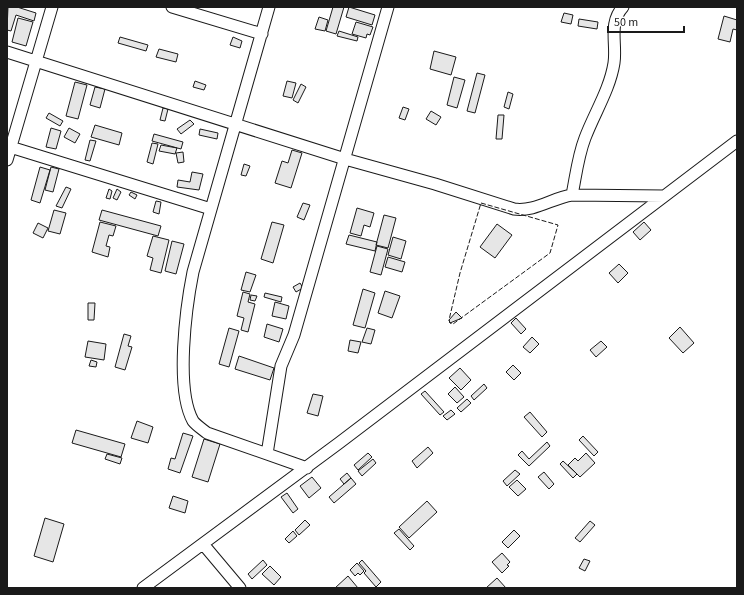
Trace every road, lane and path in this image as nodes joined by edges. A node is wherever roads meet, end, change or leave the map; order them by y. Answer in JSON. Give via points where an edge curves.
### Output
{"nodes":[{"id":1,"x":52,"y":7,"type":"edge"},
{"id":2,"x":172,"y":7,"type":"edge"},
{"id":3,"x":269,"y":7,"type":"edge"},
{"id":4,"x":388,"y":7,"type":"edge"},
{"id":5,"x":623,"y":7,"type":"edge"},
{"id":6,"x":262,"y":34,"type":"junction"},
{"id":7,"x":7,"y":52,"type":"edge"},
{"id":8,"x":37,"y":60,"type":"junction"},
{"id":9,"x":236,"y":124,"type":"junction"},
{"id":10,"x":737,"y":141,"type":"edge"},
{"id":11,"x":9,"y":147,"type":"edge"},
{"id":12,"x":7,"y":160,"type":"edge"},
{"id":13,"x":345,"y":160,"type":"junction"},
{"id":14,"x":572,"y":195,"type":"junction"},
{"id":15,"x":664,"y":196,"type":"junction"},
{"id":16,"x":211,"y":209,"type":"junction"},
{"id":17,"x":267,"y":454,"type":"junction"},
{"id":18,"x":306,"y":468,"type":"junction"},
{"id":19,"x":203,"y":544,"type":"junction"},
{"id":20,"x":232,"y":583,"type":"edge"},
{"id":21,"x":143,"y":588,"type":"edge"},
{"id":22,"x":240,"y":588,"type":"edge"}],
"edges":[{"from":1,"to":8,"type":"street"},
{"from":2,"to":6,"type":"street"},
{"from":3,"to":6,"type":"street"},
{"from":4,"to":13,"type":"street"},
{"from":5,"to":14,"type":"street","via":[[619,11],[614,32],[614,63],[579,153]]},
{"from":6,"to":9,"type":"street"},
{"from":7,"to":8,"type":"street"},
{"from":8,"to":9,"type":"street"},
{"from":8,"to":11,"type":"street"},
{"from":9,"to":13,"type":"street"},
{"from":9,"to":16,"type":"street"},
{"from":10,"to":15,"type":"street"},
{"from":11,"to":12,"type":"street"},
{"from":11,"to":16,"type":"street"},
{"from":13,"to":14,"type":"street","via":[[435,184],[514,209],[533,208],[559,197]]},
{"from":13,"to":17,"type":"street","via":[[294,335],[281,366]]},
{"from":14,"to":15,"type":"street"},
{"from":15,"to":18,"type":"street"},
{"from":16,"to":17,"type":"street","via":[[187,303],[184,387],[187,407],[194,422],[207,433]]},
{"from":17,"to":18,"type":"street"},
{"from":18,"to":19,"type":"street"},
{"from":19,"to":20,"type":"street"},
{"from":19,"to":21,"type":"street"},
{"from":20,"to":22,"type":"street"}]}
